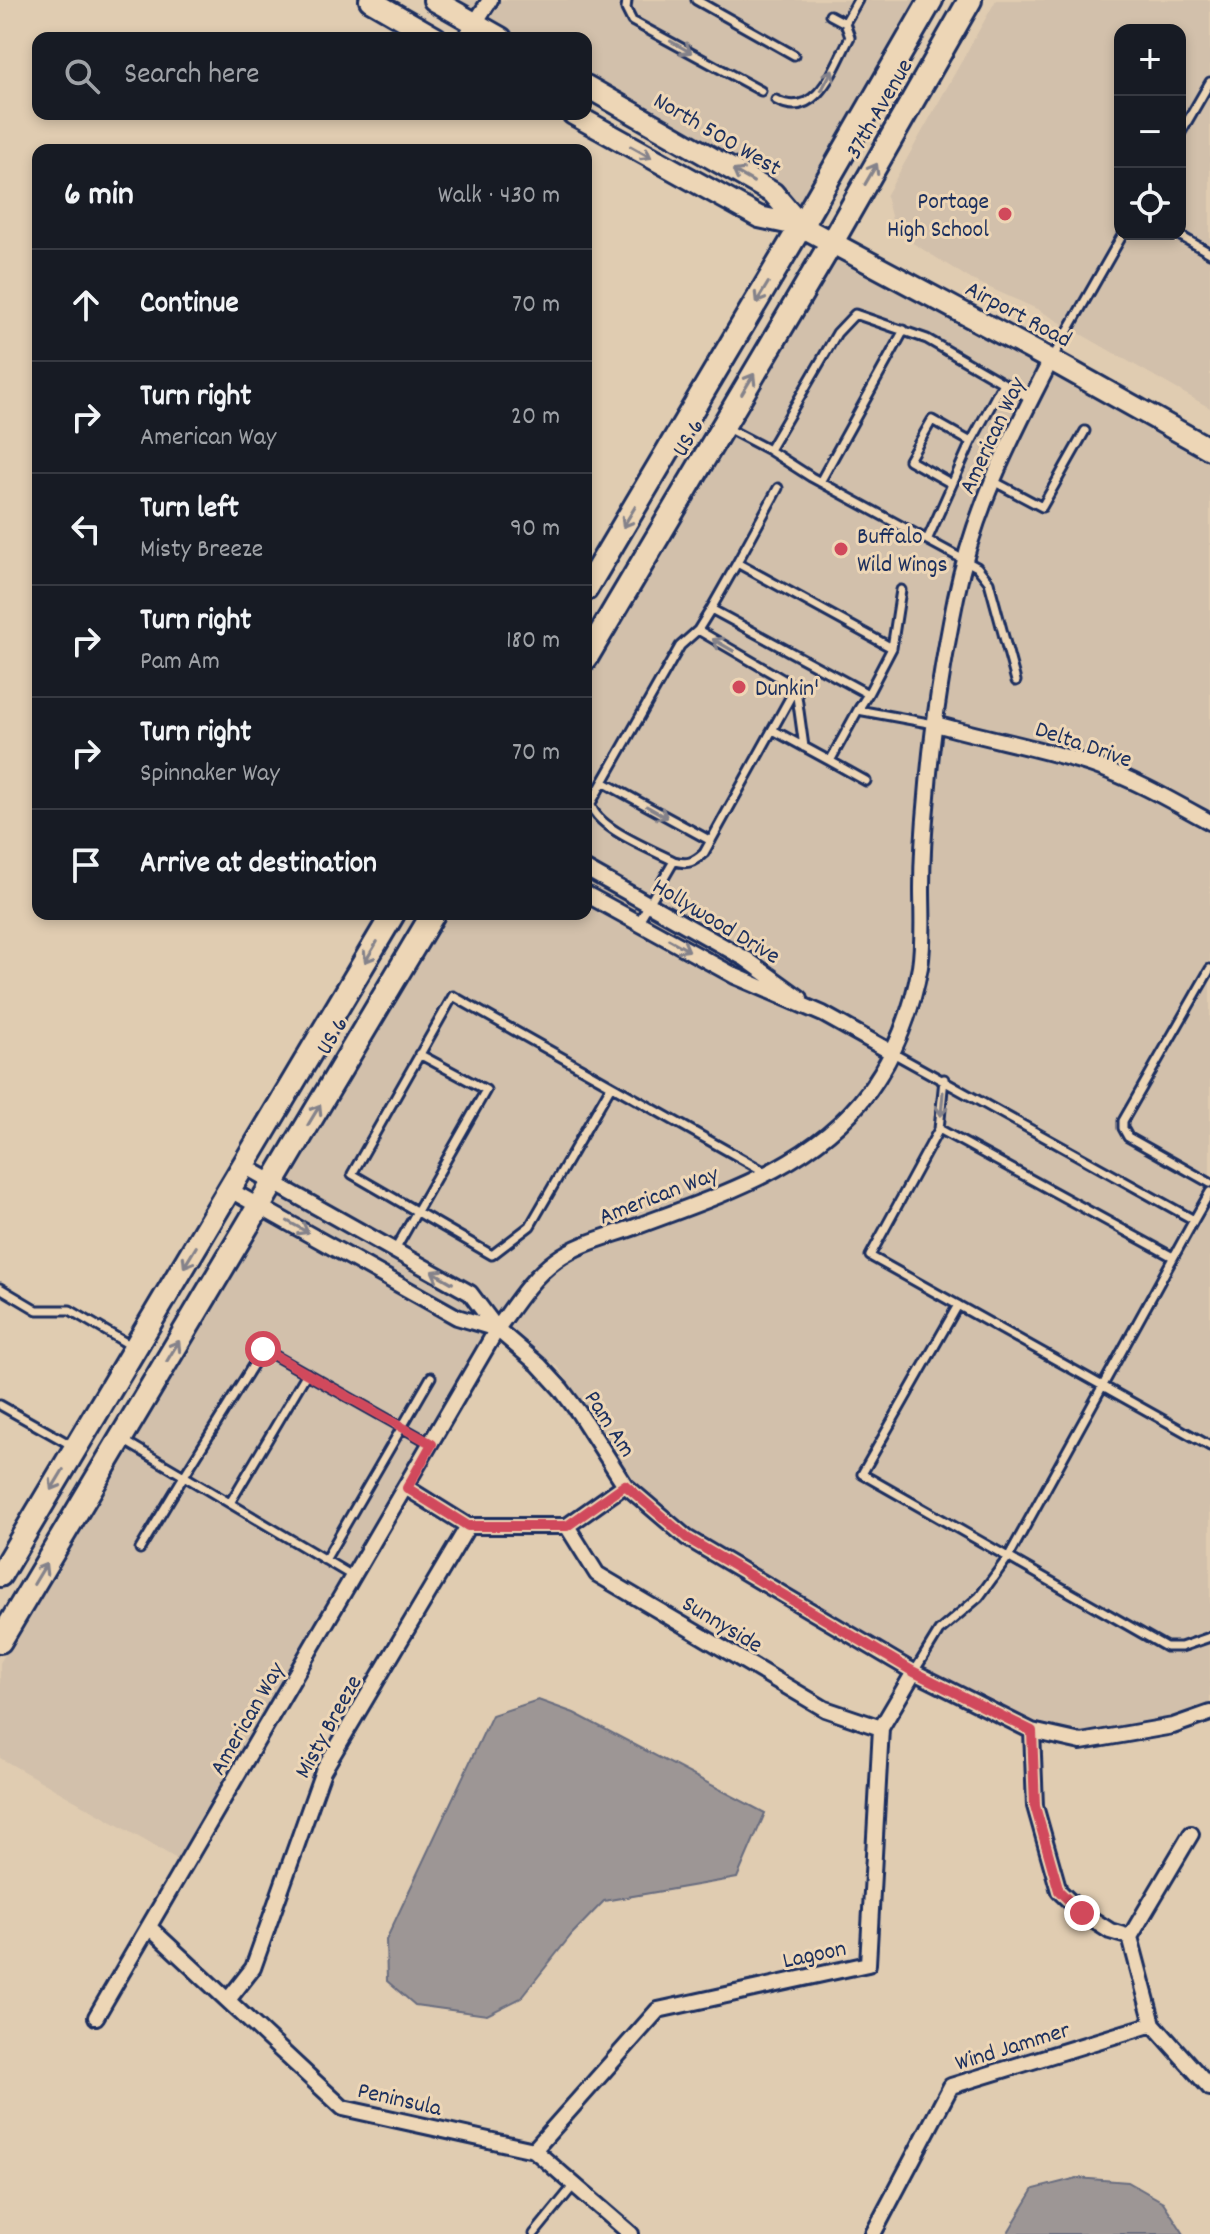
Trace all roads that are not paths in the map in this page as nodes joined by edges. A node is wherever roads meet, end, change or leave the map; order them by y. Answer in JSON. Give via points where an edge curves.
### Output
{"nodes":[{"id":1,"x":370,"y":0,"type":"edge"},
{"id":2,"x":434,"y":0,"type":"edge"},
{"id":3,"x":490,"y":0,"type":"edge"},
{"id":4,"x":627,"y":0,"type":"edge"},
{"id":5,"x":696,"y":0,"type":"edge"},
{"id":6,"x":858,"y":0,"type":"edge"},
{"id":7,"x":931,"y":0,"type":"edge"},
{"id":8,"x":970,"y":0,"type":"edge"},
{"id":9,"x":830,"y":15,"type":"dead end"},
{"id":10,"x":845,"y":23,"type":"junction"},
{"id":11,"x":470,"y":30,"type":"edge"},
{"id":12,"x":426,"y":32,"type":"edge"},
{"id":13,"x":794,"y":55,"type":"dead end"},
{"id":14,"x":1210,"y":82,"type":"edge"},
{"id":15,"x":592,"y":89,"type":"edge"},
{"id":16,"x":761,"y":91,"type":"dead end"},
{"id":17,"x":776,"y":100,"type":"dead end"},
{"id":18,"x":584,"y":120,"type":"edge"},
{"id":19,"x":1186,"y":124,"type":"edge"},
{"id":20,"x":801,"y":226,"type":"junction"},
{"id":21,"x":1186,"y":239,"type":"edge"},
{"id":22,"x":1120,"y":240,"type":"edge"},
{"id":23,"x":832,"y":242,"type":"junction"},
{"id":24,"x":1210,"y":253,"type":"edge"},
{"id":25,"x":904,"y":330,"type":"junction"},
{"id":26,"x":1051,"y":360,"type":"junction"},
{"id":27,"x":1003,"y":383,"type":"junction"},
{"id":28,"x":1031,"y":399,"type":"junction"},
{"id":29,"x":723,"y":426,"type":"junction"},
{"id":30,"x":1085,"y":431,"type":"dead end"},
{"id":31,"x":971,"y":442,"type":"junction"},
{"id":32,"x":1210,"y":449,"type":"edge"},
{"id":33,"x":769,"y":450,"type":"junction"},
{"id":34,"x":991,"y":480,"type":"junction"},
{"id":35,"x":820,"y":482,"type":"junction"},
{"id":36,"x":952,"y":484,"type":"junction"},
{"id":37,"x":778,"y":488,"type":"dead end"},
{"id":38,"x":928,"y":538,"type":"junction"},
{"id":39,"x":965,"y":558,"type":"junction"},
{"id":40,"x":737,"y":563,"type":"junction"},
{"id":41,"x":592,"y":579,"type":"edge"},
{"id":42,"x":901,"y":590,"type":"dead end"},
{"id":43,"x":711,"y":609,"type":"junction"},
{"id":44,"x":698,"y":630,"type":"junction"},
{"id":45,"x":592,"y":648,"type":"edge"},
{"id":46,"x":892,"y":648,"type":"junction"},
{"id":47,"x":1016,"y":681,"type":"dead end"},
{"id":48,"x":796,"y":687,"type":"junction"},
{"id":49,"x":868,"y":694,"type":"junction"},
{"id":50,"x":858,"y":710,"type":"junction"},
{"id":51,"x":936,"y":724,"type":"junction"},
{"id":52,"x":773,"y":730,"type":"junction"},
{"id":53,"x":804,"y":747,"type":"junction"},
{"id":54,"x":830,"y":761,"type":"junction"},
{"id":55,"x":866,"y":781,"type":"dead end"},
{"id":56,"x":603,"y":782,"type":"junction"},
{"id":57,"x":592,"y":801,"type":"edge"},
{"id":58,"x":592,"y":812,"type":"edge"},
{"id":59,"x":1210,"y":822,"type":"edge"},
{"id":60,"x":711,"y":841,"type":"junction"},
{"id":61,"x":674,"y":861,"type":"junction"},
{"id":62,"x":592,"y":872,"type":"edge"},
{"id":63,"x":592,"y":897,"type":"edge"},
{"id":64,"x":649,"y":904,"type":"junction"},
{"id":65,"x":389,"y":920,"type":"edge"},
{"id":66,"x":429,"y":920,"type":"edge"},
{"id":67,"x":638,"y":923,"type":"junction"},
{"id":68,"x":1210,"y":969,"type":"edge"},
{"id":69,"x":823,"y":1014,"type":"junction"},
{"id":70,"x":891,"y":1052,"type":"junction"},
{"id":71,"x":419,"y":1054,"type":"junction"},
{"id":72,"x":944,"y":1079,"type":"junction"},
{"id":73,"x":611,"y":1086,"type":"junction"},
{"id":74,"x":939,"y":1129,"type":"junction"},
{"id":75,"x":244,"y":1166,"type":"junction"},
{"id":76,"x":767,"y":1173,"type":"junction"},
{"id":77,"x":274,"y":1182,"type":"junction"},
{"id":78,"x":1210,"y":1183,"type":"edge"},
{"id":79,"x":230,"y":1190,"type":"junction"},
{"id":80,"x":1210,"y":1192,"type":"edge"},
{"id":81,"x":260,"y":1206,"type":"junction"},
{"id":82,"x":417,"y":1212,"type":"junction"},
{"id":83,"x":1194,"y":1220,"type":"junction"},
{"id":84,"x":395,"y":1250,"type":"junction"},
{"id":85,"x":1173,"y":1257,"type":"junction"},
{"id":86,"x":0,"y":1288,"type":"edge"},
{"id":87,"x":958,"y":1305,"type":"junction"},
{"id":88,"x":497,"y":1329,"type":"junction"},
{"id":89,"x":135,"y":1348,"type":"junction"},
{"id":90,"x":307,"y":1373,"type":"junction"},
{"id":91,"x":431,"y":1377,"type":"dead end"},
{"id":92,"x":1103,"y":1386,"type":"junction"},
{"id":93,"x":0,"y":1405,"type":"edge"},
{"id":94,"x":402,"y":1427,"type":"junction"},
{"id":95,"x":121,"y":1438,"type":"junction"},
{"id":96,"x":432,"y":1444,"type":"junction"},
{"id":97,"x":1210,"y":1446,"type":"edge"},
{"id":98,"x":76,"y":1448,"type":"junction"},
{"id":99,"x":184,"y":1476,"type":"junction"},
{"id":100,"x":625,"y":1485,"type":"junction"},
{"id":101,"x":407,"y":1488,"type":"junction"},
{"id":102,"x":230,"y":1503,"type":"junction"},
{"id":103,"x":468,"y":1526,"type":"junction"},
{"id":104,"x":567,"y":1526,"type":"junction"},
{"id":105,"x":140,"y":1549,"type":"dead end"},
{"id":106,"x":1009,"y":1556,"type":"junction"},
{"id":107,"x":325,"y":1560,"type":"junction"},
{"id":108,"x":1,"y":1569,"type":"edge"},
{"id":109,"x":354,"y":1577,"type":"junction"},
{"id":110,"x":1210,"y":1637,"type":"edge"},
{"id":111,"x":0,"y":1641,"type":"edge"},
{"id":112,"x":914,"y":1672,"type":"junction"},
{"id":113,"x":1210,"y":1713,"type":"edge"},
{"id":114,"x":881,"y":1728,"type":"junction"},
{"id":115,"x":1032,"y":1731,"type":"junction"},
{"id":116,"x":1191,"y":1834,"type":"dead end"},
{"id":117,"x":149,"y":1927,"type":"junction"},
{"id":118,"x":1130,"y":1937,"type":"junction"},
{"id":119,"x":228,"y":2000,"type":"junction"},
{"id":120,"x":96,"y":2017,"type":"dead end"},
{"id":121,"x":1153,"y":2024,"type":"junction"},
{"id":122,"x":1210,"y":2088,"type":"edge"},
{"id":123,"x":534,"y":2150,"type":"junction"},
{"id":124,"x":574,"y":2185,"type":"junction"},
{"id":125,"x":534,"y":2234,"type":"edge"},
{"id":126,"x":631,"y":2234,"type":"edge"},
{"id":127,"x":873,"y":2234,"type":"edge"}],
"edges":[{"from":1,"to":12,"type":"street"},
{"from":2,"to":11,"type":"street"},
{"from":3,"to":11,"type":"street"},
{"from":4,"to":16,"type":"lane","one_way":true,"via":[[632,21]]},
{"from":5,"to":13,"type":"lane"},
{"from":6,"to":10,"type":"lane"},
{"from":7,"to":20,"type":"main road","name":"37th Avenue","number":"US 6"},
{"from":23,"to":8,"type":"main road","name":"37th Avenue","number":"US 6","one_way":true},
{"from":9,"to":10,"type":"lane"},
{"from":17,"to":10,"type":"lane","one_way":true,"via":[[802,105],[821,92],[850,37]]},
{"from":14,"to":19,"type":"lane"},
{"from":20,"to":15,"type":"street","name":"North 500 West","one_way":true,"via":[[773,193]]},
{"from":18,"to":20,"type":"street","one_way":true,"via":[[759,217]]},
{"from":20,"to":23,"type":"street","name":"Airport Road"},
{"from":20,"to":41,"type":"main road","number":"US 6","one_way":true},
{"from":21,"to":24,"type":"lane"},
{"from":22,"to":26,"type":"lane"},
{"from":23,"to":26,"type":"street","name":"Airport Road"},
{"from":29,"to":23,"type":"main road","name":"US 6","number":"US 6","one_way":true},
{"from":25,"to":27,"type":"lane"},
{"from":25,"to":33,"type":"lane","via":[[855,314],[837,333]]},
{"from":25,"to":35,"type":"lane"},
{"from":26,"to":28,"type":"street","name":"American Way"},
{"from":26,"to":32,"type":"street","name":"Airport Road"},
{"from":27,"to":28,"type":"lane"},
{"from":27,"to":31,"type":"lane"},
{"from":28,"to":34,"type":"street","name":"American Way"},
{"from":29,"to":33,"type":"lane"},
{"from":29,"to":45,"type":"main road","name":"US 6","number":"US 6"},
{"from":30,"to":34,"type":"lane","via":[[1042,507]]},
{"from":31,"to":36,"type":"lane"},
{"from":31,"to":36,"type":"lane","via":[[932,420],[909,460]]},
{"from":33,"to":35,"type":"lane"},
{"from":34,"to":39,"type":"street","name":"American Way"},
{"from":35,"to":38,"type":"lane"},
{"from":36,"to":38,"type":"lane"},
{"from":37,"to":40,"type":"lane"},
{"from":38,"to":39,"type":"lane"},
{"from":39,"to":47,"type":"lane","via":[[989,582]]},
{"from":39,"to":51,"type":"street","name":"American Way"},
{"from":40,"to":43,"type":"lane"},
{"from":40,"to":46,"type":"lane"},
{"from":42,"to":46,"type":"lane"},
{"from":43,"to":44,"type":"lane"},
{"from":43,"to":49,"type":"lane"},
{"from":48,"to":44,"type":"lane","one_way":true},
{"from":44,"to":56,"type":"lane","via":[[680,646]]},
{"from":46,"to":49,"type":"lane"},
{"from":48,"to":52,"type":"lane"},
{"from":48,"to":53,"type":"lane"},
{"from":49,"to":50,"type":"lane"},
{"from":50,"to":51,"type":"lane"},
{"from":50,"to":54,"type":"lane"},
{"from":51,"to":59,"type":"street","name":"Delta Drive","via":[[1096,766]]},
{"from":51,"to":70,"type":"street","name":"American Way","via":[[922,860],[920,965],[908,1017]]},
{"from":52,"to":53,"type":"lane"},
{"from":52,"to":60,"type":"lane"},
{"from":53,"to":54,"type":"lane"},
{"from":54,"to":55,"type":"lane"},
{"from":56,"to":57,"type":"lane"},
{"from":56,"to":60,"type":"lane","one_way":true},
{"from":58,"to":61,"type":"lane"},
{"from":60,"to":61,"type":"lane","via":[[695,861]]},
{"from":61,"to":64,"type":"lane"},
{"from":62,"to":64,"type":"street","name":"Hollywood Drive"},
{"from":63,"to":67,"type":"street","name":"Hollywood Drive"},
{"from":64,"to":67,"type":"lane"},
{"from":64,"to":69,"type":"street","name":"Hollywood Drive","via":[[746,959]]},
{"from":65,"to":75,"type":"main road","number":"US 6","one_way":true},
{"from":77,"to":66,"type":"main road","name":"US 6","number":"US 6","one_way":true},
{"from":67,"to":69,"type":"street","name":"Hollywood Drive","one_way":true,"via":[[735,976]]},
{"from":68,"to":78,"type":"lane","via":[[1123,1121],[1128,1137]]},
{"from":69,"to":70,"type":"street","name":"Hollywood Drive"},
{"from":70,"to":72,"type":"lane"},
{"from":70,"to":76,"type":"street","name":"American Way","via":[[869,1090],[838,1126],[808,1151]]},
{"from":71,"to":73,"type":"lane","via":[[453,996]]},
{"from":71,"to":82,"type":"lane","via":[[352,1174]]},
{"from":71,"to":82,"type":"lane","via":[[486,1090]]},
{"from":72,"to":74,"type":"lane","one_way":true},
{"from":72,"to":83,"type":"lane"},
{"from":73,"to":76,"type":"lane"},
{"from":73,"to":82,"type":"lane","via":[[530,1226],[492,1255]]},
{"from":74,"to":85,"type":"lane"},
{"from":74,"to":87,"type":"lane","via":[[870,1256]]},
{"from":75,"to":77,"type":"street","name":"Pam Am"},
{"from":75,"to":79,"type":"main road","number":"US 6"},
{"from":76,"to":88,"type":"street","name":"American Way","via":[[558,1259],[529,1285]]},
{"from":77,"to":81,"type":"main road","number":"US 6"},
{"from":77,"to":84,"type":"street","name":"Pam Am"},
{"from":79,"to":81,"type":"street","name":"Pam Am"},
{"from":79,"to":89,"type":"main road","number":"US 6","one_way":true},
{"from":80,"to":83,"type":"lane"},
{"from":81,"to":88,"type":"street","name":"Pam Am","one_way":true,"via":[[457,1317]]},
{"from":95,"to":81,"type":"main road","number":"US 6","one_way":true},
{"from":82,"to":84,"type":"lane"},
{"from":83,"to":85,"type":"lane"},
{"from":88,"to":84,"type":"street","name":"Pam Am","one_way":true,"via":[[470,1293]]},
{"from":85,"to":92,"type":"lane"},
{"from":86,"to":89,"type":"lane","via":[[37,1310],[70,1310]]},
{"from":87,"to":92,"type":"lane"},
{"from":87,"to":106,"type":"lane","via":[[862,1474]]},
{"from":88,"to":96,"type":"street","name":"American Way"},
{"from":88,"to":100,"type":"street","name":"Pam Am","via":[[561,1389]]},
{"from":89,"to":98,"type":"main road","number":"US 6"},
{"from":90,"to":94,"type":"lane"},
{"from":90,"to":99,"type":"lane","via":[[263,1349]]},
{"from":90,"to":102,"type":"lane"},
{"from":91,"to":94,"type":"lane"},
{"from":92,"to":97,"type":"lane"},
{"from":92,"to":106,"type":"lane"},
{"from":93,"to":98,"type":"lane"},
{"from":94,"to":96,"type":"lane"},
{"from":94,"to":107,"type":"lane"},
{"from":95,"to":99,"type":"lane"},
{"from":111,"to":95,"type":"main road","number":"US 6","one_way":true},
{"from":96,"to":101,"type":"street","name":"American Way"},
{"from":98,"to":108,"type":"main road","number":"US 6","one_way":true},
{"from":99,"to":102,"type":"lane"},
{"from":99,"to":105,"type":"lane"},
{"from":100,"to":104,"type":"street"},
{"from":100,"to":112,"type":"street","name":"Pam Am","via":[[687,1538]]},
{"from":101,"to":103,"type":"street"},
{"from":101,"to":109,"type":"street","name":"American Way"},
{"from":102,"to":107,"type":"lane"},
{"from":103,"to":104,"type":"street"},
{"from":103,"to":119,"type":"street","name":"Misty Breeze","via":[[323,1771],[253,1968]]},
{"from":104,"to":114,"type":"street","name":"Sunnyside","via":[[597,1574],[825,1709]]},
{"from":106,"to":110,"type":"lane","via":[[1166,1647]]},
{"from":106,"to":112,"type":"lane","via":[[979,1597],[939,1631]]},
{"from":107,"to":109,"type":"lane"},
{"from":109,"to":117,"type":"street","name":"American Way"},
{"from":112,"to":114,"type":"street","name":"Lagoon"},
{"from":112,"to":115,"type":"street","name":"Pam Am"},
{"from":113,"to":115,"type":"street","name":"Pam Am","via":[[1173,1726],[1081,1742]]},
{"from":114,"to":123,"type":"street","name":"Lagoon","via":[[868,1964],[658,2010]]},
{"from":115,"to":118,"type":"street","via":[[1035,1806],[1059,1891],[1082,1913]]},
{"from":116,"to":118,"type":"street"},
{"from":117,"to":119,"type":"street","name":"Peninsula"},
{"from":117,"to":120,"type":"street","name":"American Way"},
{"from":118,"to":121,"type":"street"},
{"from":119,"to":123,"type":"street","name":"Peninsula","via":[[343,2108]]},
{"from":121,"to":122,"type":"street"},
{"from":121,"to":127,"type":"street","name":"Wind Jammer","via":[[951,2086]]},
{"from":123,"to":124,"type":"street","name":"Peninsula"},
{"from":124,"to":125,"type":"lane"},
{"from":124,"to":126,"type":"street","name":"Peninsula"}]}
